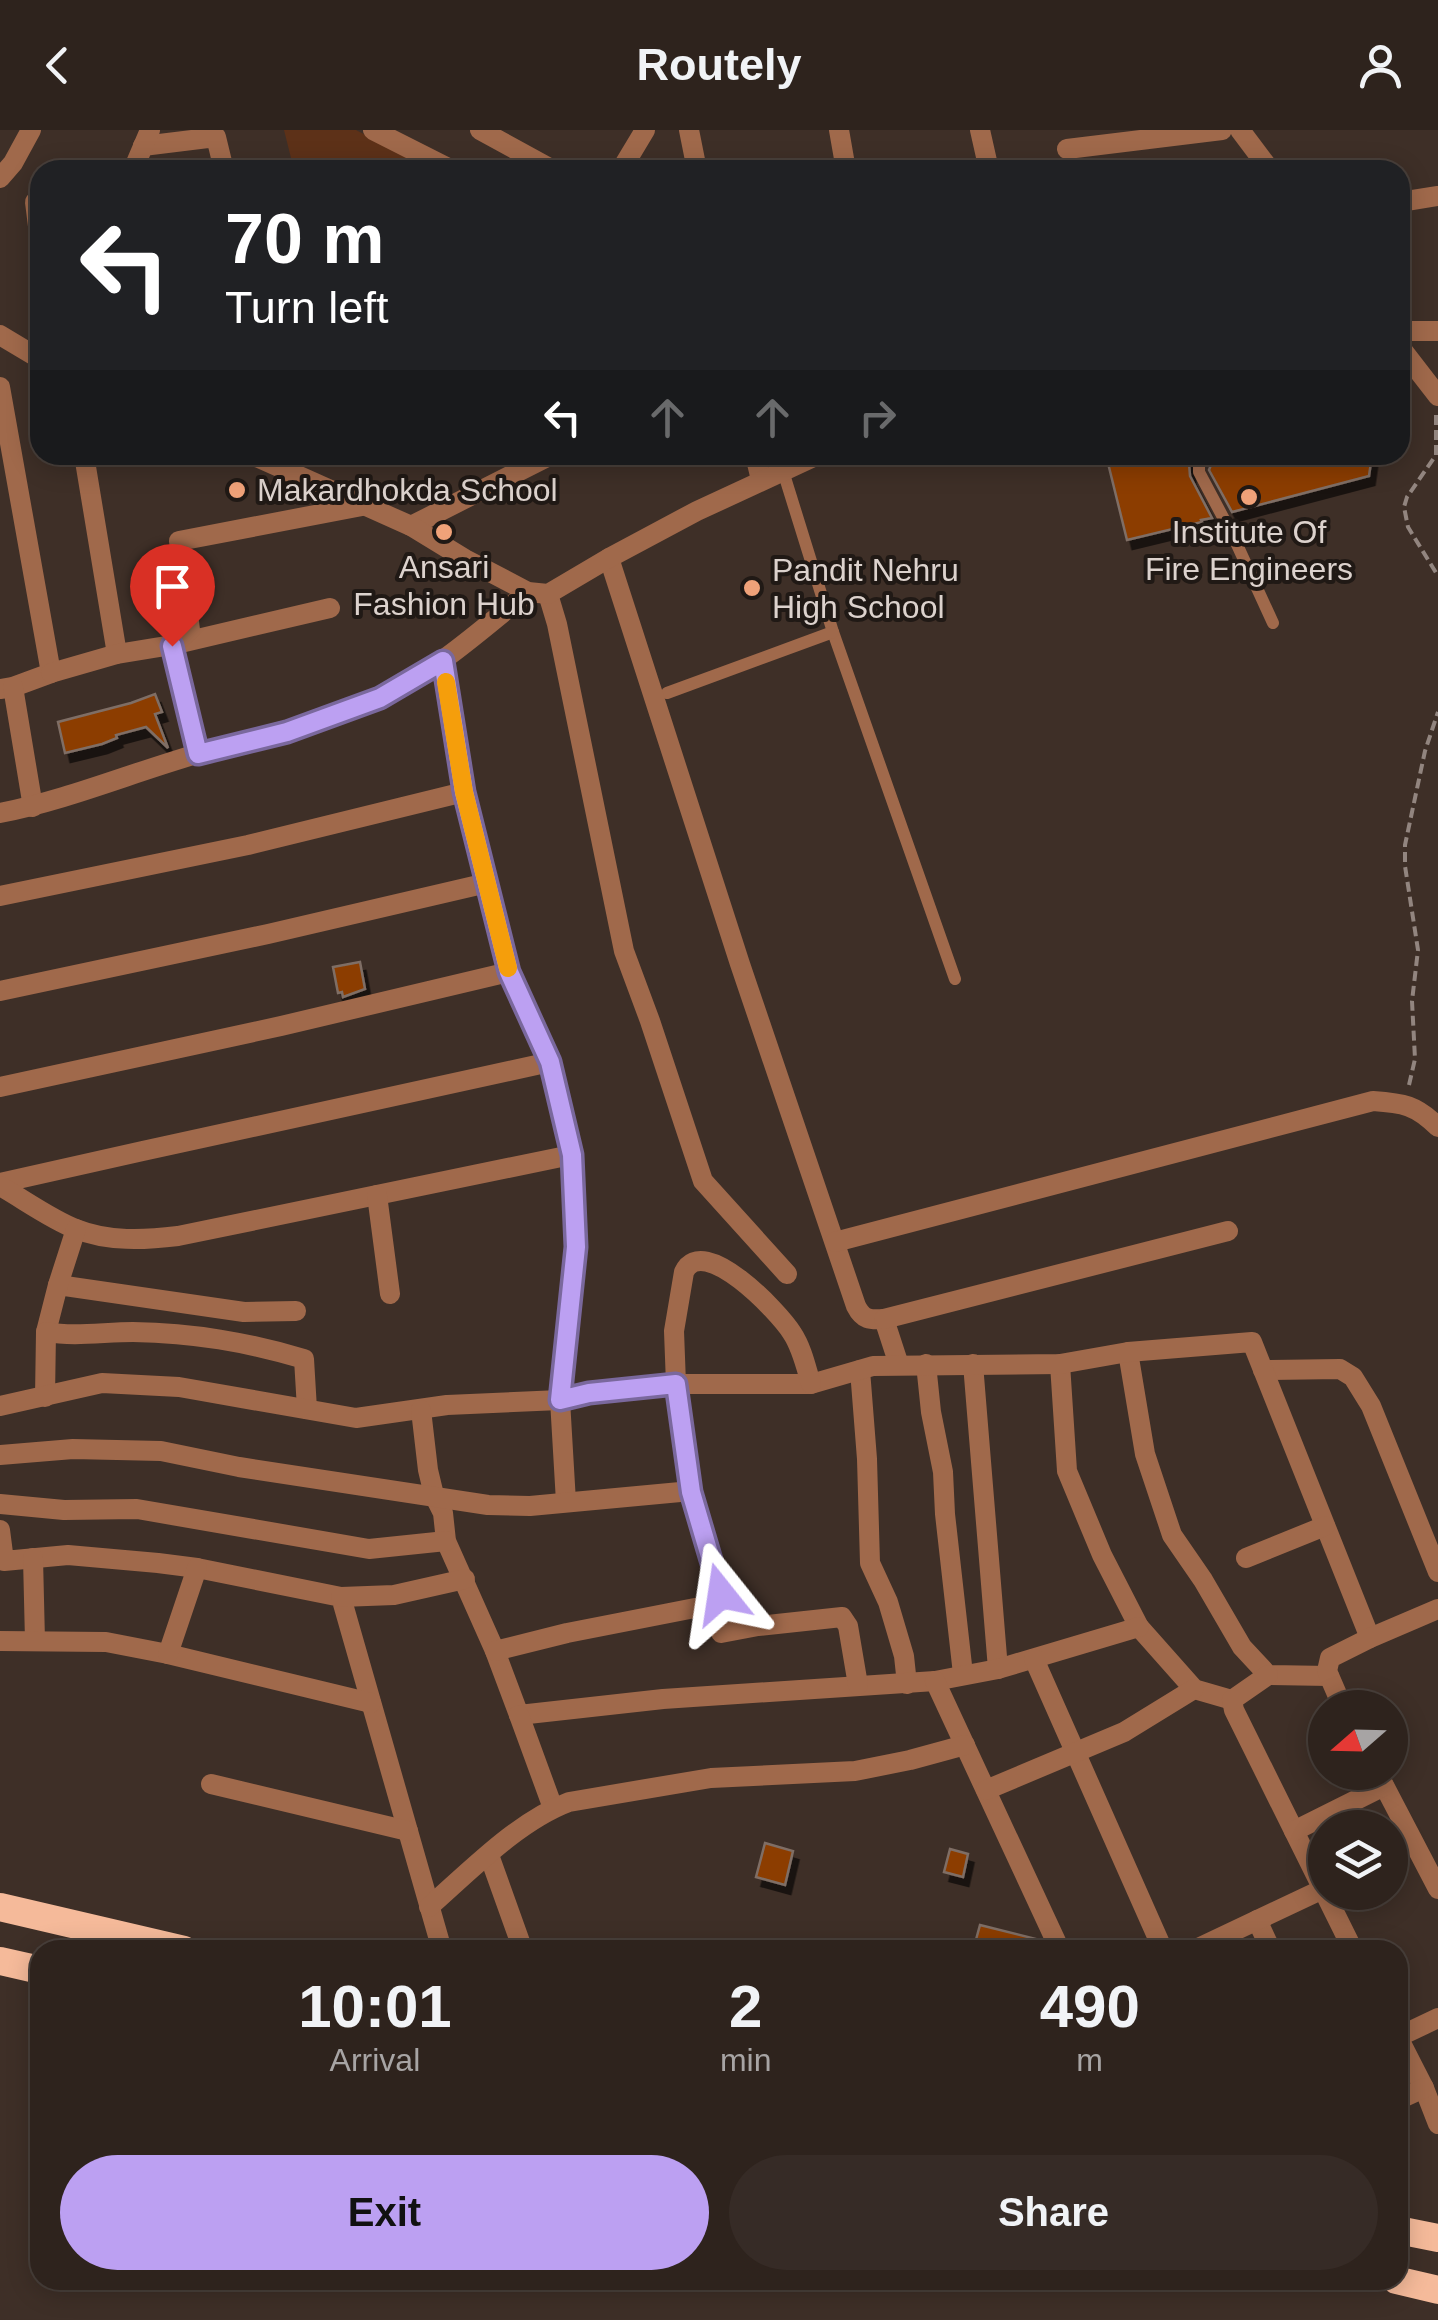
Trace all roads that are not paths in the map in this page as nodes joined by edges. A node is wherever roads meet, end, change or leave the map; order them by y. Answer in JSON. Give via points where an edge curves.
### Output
{"nodes":[{"id":1,"x":30,"y":130,"type":"edge"},
{"id":2,"x":373,"y":130,"type":"edge"},
{"id":3,"x":645,"y":130,"type":"edge"},
{"id":4,"x":689,"y":130,"type":"edge"},
{"id":5,"x":838,"y":130,"type":"edge"},
{"id":6,"x":980,"y":130,"type":"edge"},
{"id":7,"x":1222,"y":130,"type":"edge"},
{"id":8,"x":1240,"y":130,"type":"edge"},
{"id":9,"x":494,"y":133,"type":"edge"},
{"id":10,"x":147,"y":138,"type":"edge"},
{"id":11,"x":1066,"y":149,"type":"dead end"},
{"id":12,"x":222,"y":160,"type":"edge"},
{"id":13,"x":432,"y":160,"type":"edge"},
{"id":14,"x":537,"y":160,"type":"edge"},
{"id":15,"x":627,"y":160,"type":"edge"},
{"id":16,"x":695,"y":160,"type":"edge"},
{"id":17,"x":844,"y":160,"type":"edge"},
{"id":18,"x":987,"y":160,"type":"edge"},
{"id":19,"x":1262,"y":160,"type":"edge"},
{"id":20,"x":0,"y":178,"type":"edge"},
{"id":21,"x":1438,"y":196,"type":"edge"},
{"id":22,"x":1410,"y":200,"type":"edge"},
{"id":23,"x":1438,"y":331,"type":"edge"},
{"id":24,"x":1410,"y":332,"type":"edge"},
{"id":25,"x":0,"y":335,"type":"edge"},
{"id":26,"x":30,"y":353,"type":"edge"},
{"id":27,"x":1410,"y":360,"type":"edge"},
{"id":28,"x":0,"y":386,"type":"edge"},
{"id":29,"x":1436,"y":394,"type":"edge"},
{"id":30,"x":86,"y":465,"type":"edge"},
{"id":31,"x":289,"y":465,"type":"edge"},
{"id":32,"x":531,"y":465,"type":"edge"},
{"id":33,"x":758,"y":465,"type":"edge"},
{"id":34,"x":797,"y":465,"type":"edge"},
{"id":35,"x":1200,"y":465,"type":"edge"},
{"id":36,"x":784,"y":471,"type":"junction"},
{"id":37,"x":762,"y":480,"type":"junction"},
{"id":38,"x":362,"y":506,"type":"junction"},
{"id":39,"x":412,"y":526,"type":"junction"},
{"id":40,"x":609,"y":558,"type":"junction"},
{"id":41,"x":538,"y":593,"type":"junction"},
{"id":42,"x":330,"y":608,"type":"dead end"},
{"id":43,"x":1273,"y":623,"type":"dead end"},
{"id":44,"x":833,"y":632,"type":"junction"},
{"id":45,"x":172,"y":646,"type":"junction"},
{"id":46,"x":117,"y":654,"type":"junction"},
{"id":47,"x":443,"y":661,"type":"junction"},
{"id":48,"x":51,"y":672,"type":"junction"},
{"id":49,"x":6,"y":688,"type":"edge"},
{"id":50,"x":668,"y":693,"type":"dead end"},
{"id":51,"x":198,"y":754,"type":"junction"},
{"id":52,"x":464,"y":792,"type":"junction"},
{"id":53,"x":33,"y":806,"type":"junction"},
{"id":54,"x":0,"y":813,"type":"edge"},
{"id":55,"x":487,"y":882,"type":"junction"},
{"id":56,"x":0,"y":896,"type":"edge"},
{"id":57,"x":509,"y":972,"type":"junction"},
{"id":58,"x":955,"y":979,"type":"dead end"},
{"id":59,"x":0,"y":991,"type":"edge"},
{"id":60,"x":550,"y":1062,"type":"junction"},
{"id":61,"x":0,"y":1087,"type":"edge"},
{"id":62,"x":1438,"y":1128,"type":"edge"},
{"id":63,"x":572,"y":1155,"type":"junction"},
{"id":64,"x":0,"y":1185,"type":"edge"},
{"id":65,"x":377,"y":1195,"type":"junction"},
{"id":66,"x":76,"y":1230,"type":"junction"},
{"id":67,"x":1228,"y":1231,"type":"dead end"},
{"id":68,"x":835,"y":1242,"type":"junction"},
{"id":69,"x":788,"y":1274,"type":"dead end"},
{"id":70,"x":58,"y":1285,"type":"junction"},
{"id":71,"x":390,"y":1294,"type":"dead end"},
{"id":72,"x":296,"y":1311,"type":"dead end"},
{"id":73,"x":884,"y":1319,"type":"junction"},
{"id":74,"x":46,"y":1332,"type":"junction"},
{"id":75,"x":1128,"y":1352,"type":"junction"},
{"id":76,"x":926,"y":1364,"type":"junction"},
{"id":77,"x":973,"y":1364,"type":"junction"},
{"id":78,"x":1060,"y":1364,"type":"junction"},
{"id":79,"x":899,"y":1365,"type":"junction"},
{"id":80,"x":860,"y":1370,"type":"junction"},
{"id":81,"x":1262,"y":1370,"type":"junction"},
{"id":82,"x":676,"y":1384,"type":"junction"},
{"id":83,"x":811,"y":1384,"type":"junction"},
{"id":84,"x":45,"y":1397,"type":"junction"},
{"id":85,"x":560,"y":1400,"type":"junction"},
{"id":86,"x":0,"y":1406,"type":"edge"},
{"id":87,"x":307,"y":1409,"type":"junction"},
{"id":88,"x":421,"y":1410,"type":"junction"},
{"id":89,"x":0,"y":1455,"type":"edge"},
{"id":90,"x":691,"y":1492,"type":"junction"},
{"id":91,"x":434,"y":1496,"type":"junction"},
{"id":92,"x":566,"y":1502,"type":"junction"},
{"id":93,"x":0,"y":1504,"type":"edge"},
{"id":94,"x":1325,"y":1526,"type":"junction"},
{"id":95,"x":0,"y":1530,"type":"edge"},
{"id":96,"x":446,"y":1540,"type":"junction"},
{"id":97,"x":34,"y":1558,"type":"junction"},
{"id":98,"x":1246,"y":1558,"type":"dead end"},
{"id":99,"x":197,"y":1568,"type":"junction"},
{"id":100,"x":1438,"y":1572,"type":"edge"},
{"id":101,"x":465,"y":1579,"type":"junction"},
{"id":102,"x":341,"y":1596,"type":"junction"},
{"id":103,"x":1438,"y":1609,"type":"edge"},
{"id":104,"x":1139,"y":1627,"type":"junction"},
{"id":105,"x":721,"y":1633,"type":"dead end"},
{"id":106,"x":1370,"y":1638,"type":"junction"},
{"id":107,"x":0,"y":1641,"type":"edge"},
{"id":108,"x":35,"y":1641,"type":"junction"},
{"id":109,"x":495,"y":1651,"type":"junction"},
{"id":110,"x":168,"y":1654,"type":"junction"},
{"id":111,"x":1034,"y":1660,"type":"junction"},
{"id":112,"x":998,"y":1669,"type":"junction"},
{"id":113,"x":963,"y":1674,"type":"junction"},
{"id":114,"x":1268,"y":1675,"type":"junction"},
{"id":115,"x":1329,"y":1676,"type":"junction"},
{"id":116,"x":935,"y":1681,"type":"junction"},
{"id":117,"x":907,"y":1684,"type":"junction"},
{"id":118,"x":858,"y":1685,"type":"junction"},
{"id":119,"x":1194,"y":1689,"type":"junction"},
{"id":120,"x":1335,"y":1690,"type":"edge"},
{"id":121,"x":1232,"y":1700,"type":"junction"},
{"id":122,"x":371,"y":1703,"type":"junction"},
{"id":123,"x":519,"y":1715,"type":"junction"},
{"id":124,"x":966,"y":1745,"type":"junction"},
{"id":125,"x":1076,"y":1753,"type":"junction"},
{"id":126,"x":211,"y":1784,"type":"dead end"},
{"id":127,"x":986,"y":1790,"type":"junction"},
{"id":128,"x":1362,"y":1790,"type":"edge"},
{"id":129,"x":1386,"y":1790,"type":"edge"},
{"id":130,"x":553,"y":1808,"type":"junction"},
{"id":131,"x":408,"y":1831,"type":"junction"},
{"id":132,"x":1294,"y":1831,"type":"junction"},
{"id":133,"x":489,"y":1855,"type":"junction"},
{"id":134,"x":1308,"y":1859,"type":"edge"},
{"id":135,"x":1438,"y":1889,"type":"edge"},
{"id":136,"x":1308,"y":1896,"type":"edge"},
{"id":137,"x":0,"y":1906,"type":"edge"},
{"id":138,"x":429,"y":1907,"type":"junction"},
{"id":139,"x":1333,"y":1910,"type":"edge"},
{"id":140,"x":1257,"y":1920,"type":"junction"},
{"id":141,"x":142,"y":1940,"type":"edge"},
{"id":142,"x":439,"y":1940,"type":"edge"},
{"id":143,"x":519,"y":1940,"type":"edge"},
{"id":144,"x":1055,"y":1940,"type":"edge"},
{"id":145,"x":1159,"y":1940,"type":"edge"},
{"id":146,"x":1215,"y":1940,"type":"edge"},
{"id":147,"x":1266,"y":1940,"type":"edge"},
{"id":148,"x":1348,"y":1940,"type":"edge"},
{"id":149,"x":0,"y":1960,"type":"edge"},
{"id":150,"x":30,"y":1968,"type":"edge"},
{"id":151,"x":1438,"y":2018,"type":"edge"},
{"id":152,"x":1408,"y":2032,"type":"edge"},
{"id":153,"x":1408,"y":2057,"type":"edge"},
{"id":154,"x":1424,"y":2088,"type":"junction"},
{"id":155,"x":1408,"y":2095,"type":"edge"},
{"id":156,"x":1438,"y":2124,"type":"edge"},
{"id":157,"x":1408,"y":2232,"type":"edge"},
{"id":158,"x":1438,"y":2238,"type":"edge"},
{"id":159,"x":1408,"y":2283,"type":"edge"},
{"id":160,"x":1438,"y":2290,"type":"edge"}],
"edges":[{"from":1,"to":20,"type":"street"},
{"from":2,"to":13,"type":"street"},
{"from":3,"to":15,"type":"street"},
{"from":4,"to":16,"type":"street"},
{"from":5,"to":17,"type":"street"},
{"from":6,"to":18,"type":"street"},
{"from":7,"to":11,"type":"street"},
{"from":8,"to":19,"type":"street"},
{"from":9,"to":14,"type":"street"},
{"from":10,"to":12,"type":"street","via":[[216,137]]},
{"from":21,"to":22,"type":"street"},
{"from":23,"to":24,"type":"street"},
{"from":25,"to":26,"type":"street"},
{"from":27,"to":29,"type":"street"},
{"from":28,"to":48,"type":"street"},
{"from":30,"to":46,"type":"street"},
{"from":31,"to":38,"type":"street"},
{"from":32,"to":39,"type":"street"},
{"from":33,"to":37,"type":"street"},
{"from":34,"to":36,"type":"street"},
{"from":35,"to":43,"type":"lane"},
{"from":36,"to":37,"type":"street"},
{"from":36,"to":44,"type":"lane"},
{"from":37,"to":40,"type":"street"},
{"from":38,"to":39,"type":"street"},
{"from":38,"to":45,"type":"street","via":[[180,541],[190,630]]},
{"from":39,"to":41,"type":"street"},
{"from":40,"to":41,"type":"street"},
{"from":40,"to":68,"type":"street"},
{"from":41,"to":47,"type":"street"},
{"from":41,"to":69,"type":"street","via":[[557,624],[624,951],[703,1181]]},
{"from":42,"to":45,"type":"street"},
{"from":44,"to":50,"type":"lane"},
{"from":44,"to":58,"type":"lane"},
{"from":45,"to":46,"type":"street"},
{"from":45,"to":51,"type":"street"},
{"from":46,"to":48,"type":"street"},
{"from":47,"to":51,"type":"street","via":[[380,698],[287,732]]},
{"from":47,"to":52,"type":"street"},
{"from":48,"to":49,"type":"street"},
{"from":49,"to":53,"type":"street"},
{"from":51,"to":53,"type":"street"},
{"from":52,"to":55,"type":"street"},
{"from":52,"to":56,"type":"street"},
{"from":53,"to":54,"type":"street"},
{"from":55,"to":57,"type":"street"},
{"from":55,"to":59,"type":"street"},
{"from":57,"to":60,"type":"street"},
{"from":57,"to":61,"type":"street"},
{"from":60,"to":63,"type":"street"},
{"from":60,"to":64,"type":"street"},
{"from":62,"to":68,"type":"street","via":[[1422,1111],[1373,1101]]},
{"from":63,"to":65,"type":"street"},
{"from":63,"to":85,"type":"street","via":[[576,1247]]},
{"from":64,"to":66,"type":"street"},
{"from":65,"to":66,"type":"street","via":[[165,1238],[128,1240]]},
{"from":65,"to":71,"type":"street"},
{"from":66,"to":70,"type":"street"},
{"from":67,"to":73,"type":"street"},
{"from":68,"to":73,"type":"street","via":[[860,1314]]},
{"from":70,"to":72,"type":"street","via":[[244,1312]]},
{"from":70,"to":74,"type":"street"},
{"from":73,"to":79,"type":"street"},
{"from":74,"to":84,"type":"street"},
{"from":74,"to":87,"type":"street","via":[[193,1334],[304,1359]]},
{"from":75,"to":78,"type":"street"},
{"from":75,"to":81,"type":"street","via":[[1252,1342]]},
{"from":75,"to":114,"type":"street","via":[[1145,1454],[1172,1535],[1242,1647]]},
{"from":76,"to":77,"type":"street"},
{"from":76,"to":79,"type":"street"},
{"from":76,"to":113,"type":"street"},
{"from":77,"to":78,"type":"street"},
{"from":77,"to":112,"type":"street"},
{"from":78,"to":104,"type":"street","via":[[1068,1471]]},
{"from":79,"to":80,"type":"street"},
{"from":80,"to":83,"type":"street"},
{"from":80,"to":117,"type":"street","via":[[870,1563],[888,1602]]},
{"from":81,"to":94,"type":"street"},
{"from":81,"to":100,"type":"street","via":[[1340,1368],[1353,1377]]},
{"from":82,"to":83,"type":"street"},
{"from":82,"to":83,"type":"street","via":[[674,1331],[684,1272],[688,1264],[708,1260],[780,1316],[800,1345]]},
{"from":82,"to":85,"type":"street"},
{"from":82,"to":90,"type":"street"},
{"from":84,"to":86,"type":"street"},
{"from":84,"to":87,"type":"street","via":[[102,1383],[179,1387]]},
{"from":85,"to":88,"type":"street"},
{"from":85,"to":92,"type":"street"},
{"from":87,"to":88,"type":"street","via":[[356,1418]]},
{"from":88,"to":91,"type":"street"},
{"from":89,"to":91,"type":"street","via":[[161,1451]]},
{"from":90,"to":92,"type":"street"},
{"from":90,"to":109,"type":"street","via":[[719,1598]]},
{"from":91,"to":92,"type":"street","via":[[488,1506]]},
{"from":91,"to":96,"type":"street"},
{"from":93,"to":96,"type":"street","via":[[137,1509],[368,1549]]},
{"from":94,"to":98,"type":"street"},
{"from":94,"to":106,"type":"street"},
{"from":95,"to":97,"type":"street","via":[[4,1561]]},
{"from":96,"to":101,"type":"street"},
{"from":97,"to":99,"type":"street","via":[[68,1555]]},
{"from":97,"to":108,"type":"street"},
{"from":99,"to":102,"type":"street"},
{"from":99,"to":110,"type":"street"},
{"from":101,"to":102,"type":"street","via":[[394,1594]]},
{"from":101,"to":109,"type":"street"},
{"from":102,"to":122,"type":"street"},
{"from":103,"to":106,"type":"street"},
{"from":104,"to":111,"type":"street"},
{"from":104,"to":119,"type":"street"},
{"from":105,"to":118,"type":"street","via":[[842,1617]]},
{"from":106,"to":115,"type":"street","via":[[1330,1658]]},
{"from":107,"to":108,"type":"street"},
{"from":108,"to":110,"type":"street","via":[[106,1642]]},
{"from":109,"to":123,"type":"street"},
{"from":110,"to":122,"type":"street"},
{"from":111,"to":112,"type":"street"},
{"from":111,"to":125,"type":"street"},
{"from":112,"to":113,"type":"street"},
{"from":113,"to":116,"type":"street"},
{"from":114,"to":115,"type":"street"},
{"from":114,"to":121,"type":"street"},
{"from":115,"to":120,"type":"street"},
{"from":116,"to":117,"type":"street"},
{"from":116,"to":124,"type":"street"},
{"from":117,"to":118,"type":"street"},
{"from":118,"to":123,"type":"street"},
{"from":119,"to":121,"type":"street"},
{"from":119,"to":125,"type":"street"},
{"from":121,"to":132,"type":"street"},
{"from":122,"to":131,"type":"street"},
{"from":123,"to":130,"type":"street"},
{"from":124,"to":127,"type":"street"},
{"from":124,"to":130,"type":"street","via":[[855,1771],[711,1778]]},
{"from":125,"to":127,"type":"street"},
{"from":125,"to":145,"type":"street"},
{"from":126,"to":131,"type":"street"},
{"from":127,"to":144,"type":"street"},
{"from":128,"to":132,"type":"street"},
{"from":129,"to":135,"type":"street"},
{"from":130,"to":133,"type":"street"},
{"from":131,"to":138,"type":"street"},
{"from":132,"to":134,"type":"street"},
{"from":133,"to":138,"type":"street"},
{"from":133,"to":143,"type":"street"},
{"from":136,"to":140,"type":"street"},
{"from":137,"to":141,"type":"highway"},
{"from":138,"to":142,"type":"street"},
{"from":139,"to":148,"type":"street"},
{"from":140,"to":146,"type":"street"},
{"from":140,"to":147,"type":"street"},
{"from":149,"to":150,"type":"highway"},
{"from":151,"to":152,"type":"street"},
{"from":153,"to":154,"type":"street"},
{"from":154,"to":155,"type":"street"},
{"from":154,"to":156,"type":"street"},
{"from":157,"to":158,"type":"highway"},
{"from":159,"to":160,"type":"highway"}]}
